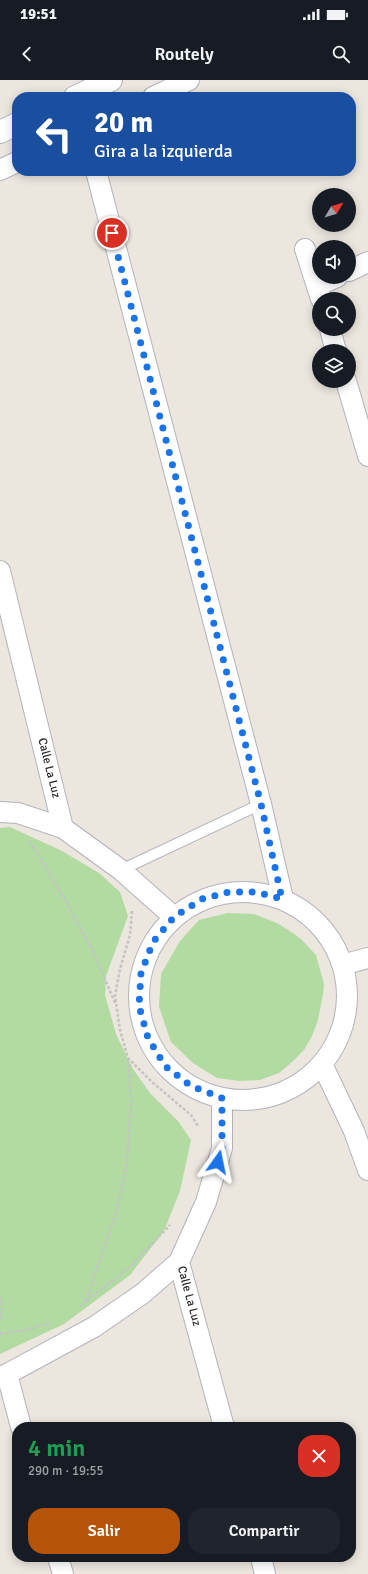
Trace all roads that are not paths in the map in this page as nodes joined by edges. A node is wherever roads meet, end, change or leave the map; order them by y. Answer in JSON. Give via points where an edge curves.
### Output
{"nodes":[{"id":1,"x":111,"y":80,"type":"edge"},
{"id":2,"x":188,"y":80,"type":"edge"},
{"id":3,"x":86,"y":92,"type":"edge"},
{"id":4,"x":163,"y":92,"type":"edge"},
{"id":5,"x":12,"y":126,"type":"edge"},
{"id":6,"x":0,"y":132,"type":"edge"},
{"id":7,"x":12,"y":164,"type":"edge"},
{"id":8,"x":0,"y":170,"type":"edge"},
{"id":9,"x":97,"y":176,"type":"edge"},
{"id":10,"x":306,"y":249,"type":"dead end"},
{"id":11,"x":368,"y":262,"type":"edge"},
{"id":12,"x":356,"y":268,"type":"edge"},
{"id":13,"x":329,"y":284,"type":"edge"},
{"id":14,"x":319,"y":292,"type":"edge"},
{"id":15,"x":320,"y":292,"type":"edge"},
{"id":16,"x":348,"y":388,"type":"edge"},
{"id":17,"x":368,"y":455,"type":"edge"},
{"id":18,"x":0,"y":571,"type":"edge"},
{"id":19,"x":261,"y":804,"type":"junction"},
{"id":20,"x":0,"y":812,"type":"edge"},
{"id":21,"x":63,"y":828,"type":"junction"},
{"id":22,"x":121,"y":870,"type":"junction"},
{"id":23,"x":282,"y":899,"type":"junction"},
{"id":24,"x":174,"y":917,"type":"junction"},
{"id":25,"x":368,"y":958,"type":"edge"},
{"id":26,"x":342,"y":965,"type":"junction"},
{"id":27,"x":322,"y":1064,"type":"junction"},
{"id":28,"x":222,"y":1098,"type":"junction"},
{"id":29,"x":368,"y":1170,"type":"edge"},
{"id":30,"x":179,"y":1262,"type":"junction"},
{"id":31,"x":3,"y":1376,"type":"edge"},
{"id":32,"x":20,"y":1422,"type":"edge"},
{"id":33,"x":223,"y":1422,"type":"edge"},
{"id":34,"x":59,"y":1562,"type":"edge"},
{"id":35,"x":262,"y":1562,"type":"edge"},
{"id":36,"x":63,"y":1574,"type":"edge"},
{"id":37,"x":265,"y":1574,"type":"edge"}],
"edges":[{"from":1,"to":3,"type":"street"},
{"from":2,"to":4,"type":"street"},
{"from":5,"to":6,"type":"street"},
{"from":7,"to":8,"type":"street"},
{"from":9,"to":19,"type":"street"},
{"from":10,"to":14,"type":"street"},
{"from":11,"to":12,"type":"street"},
{"from":13,"to":15,"type":"street"},
{"from":16,"to":17,"type":"street"},
{"from":18,"to":21,"type":"street","name":"Calle La Luz"},
{"from":19,"to":22,"type":"lane"},
{"from":19,"to":23,"type":"street"},
{"from":20,"to":21,"type":"street","via":[[18,813]]},
{"from":21,"to":22,"type":"street"},
{"from":22,"to":24,"type":"street"},
{"from":23,"to":24,"type":"street","via":[[256,892],[229,892],[202,899]]},
{"from":23,"to":26,"type":"street","via":[[308,915],[329,938]]},
{"from":24,"to":28,"type":"street","via":[[153,942],[141,973],[139,1006],[142,1019],[148,1038],[165,1066],[191,1086]]},
{"from":25,"to":26,"type":"street"},
{"from":26,"to":27,"type":"street","via":[[347,991],[345,1017],[336,1042]]},
{"from":27,"to":28,"type":"street","via":[[302,1082],[277,1094],[250,1100]]},
{"from":27,"to":29,"type":"street","via":[[354,1131]]},
{"from":28,"to":30,"type":"street","name":"Calle La Luz","via":[[222,1148],[206,1202]]},
{"from":30,"to":31,"type":"street","via":[[142,1294],[94,1327]]},
{"from":30,"to":33,"type":"street","name":"Calle La Luz"},
{"from":31,"to":32,"type":"street"},
{"from":34,"to":36,"type":"street"},
{"from":35,"to":37,"type":"street"}]}
